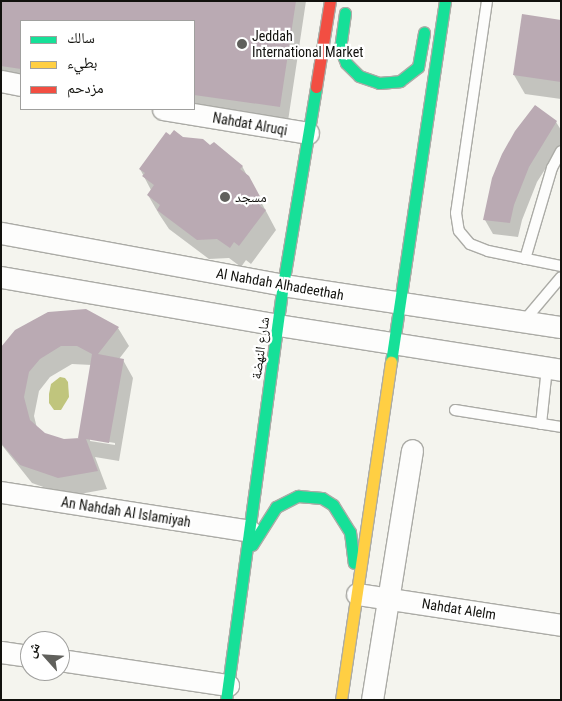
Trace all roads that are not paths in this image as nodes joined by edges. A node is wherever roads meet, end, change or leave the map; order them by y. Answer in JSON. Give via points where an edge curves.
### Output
{"nodes":[{"id":1,"x":330,"y":1,"type":"edge"},
{"id":2,"x":346,"y":1,"type":"edge"},
{"id":3,"x":445,"y":1,"type":"edge"},
{"id":4,"x":487,"y":1,"type":"edge"},
{"id":5,"x":427,"y":20,"type":"dead end"},
{"id":6,"x":1,"y":81,"type":"edge"},
{"id":7,"x":20,"y":85,"type":"edge"},
{"id":8,"x":169,"y":110,"type":"edge"},
{"id":9,"x":308,"y":133,"type":"junction"},
{"id":10,"x":561,"y":151,"type":"edge"},
{"id":11,"x":1,"y":233,"type":"edge"},
{"id":12,"x":524,"y":258,"type":"junction"},
{"id":13,"x":561,"y":266,"type":"edge"},
{"id":14,"x":1,"y":277,"type":"edge"},
{"id":15,"x":561,"y":277,"type":"edge"},
{"id":16,"x":284,"y":285,"type":"junction"},
{"id":17,"x":400,"y":303,"type":"junction"},
{"id":18,"x":524,"y":322,"type":"junction"},
{"id":19,"x":286,"y":326,"type":"junction"},
{"id":20,"x":561,"y":327,"type":"edge"},
{"id":21,"x":385,"y":342,"type":"junction"},
{"id":22,"x":554,"y":369,"type":"edge"},
{"id":23,"x":455,"y":410,"type":"dead end"},
{"id":24,"x":541,"y":424,"type":"junction"},
{"id":25,"x":561,"y":427,"type":"edge"},
{"id":26,"x":412,"y":450,"type":"dead end"},
{"id":27,"x":1,"y":492,"type":"edge"},
{"id":28,"x":250,"y":531,"type":"junction"},
{"id":29,"x":247,"y":554,"type":"junction"},
{"id":30,"x":357,"y":594,"type":"junction"},
{"id":31,"x":388,"y":598,"type":"junction"},
{"id":32,"x":561,"y":625,"type":"edge"},
{"id":33,"x":1,"y":652,"type":"edge"},
{"id":34,"x":20,"y":655,"type":"edge"},
{"id":35,"x":70,"y":662,"type":"edge"},
{"id":36,"x":227,"y":693,"type":"edge"},
{"id":37,"x":341,"y":700,"type":"edge"},
{"id":38,"x":372,"y":700,"type":"edge"}],
"edges":[{"from":1,"to":9,"type":"street","name":"شارع النهضة"},
{"from":2,"to":5,"type":"street","via":[[340,48],[346,63],[359,76],[379,83],[400,81],[418,67]]},
{"from":3,"to":17,"type":"street"},
{"from":4,"to":12,"type":"lane","via":[[456,213],[459,231],[470,244]]},
{"from":6,"to":7,"type":"street"},
{"from":8,"to":9,"type":"street","name":"Nahdat Alruqi"},
{"from":9,"to":16,"type":"street","name":"شارع النهضة"},
{"from":10,"to":12,"type":"lane","via":[[552,168]]},
{"from":11,"to":16,"type":"street","name":"Al Nahdah Alhadeethah"},
{"from":12,"to":13,"type":"lane"},
{"from":14,"to":19,"type":"street"},
{"from":15,"to":18,"type":"lane"},
{"from":16,"to":17,"type":"street","name":"Al Nahdah Alhadeethah"},
{"from":16,"to":19,"type":"street","name":"شارع النهضة"},
{"from":17,"to":18,"type":"street","name":"Al Nahdah Alhadeethah"},
{"from":17,"to":21,"type":"street"},
{"from":18,"to":20,"type":"street","name":"Al Nahdah Alhadeethah"},
{"from":19,"to":21,"type":"street"},
{"from":19,"to":28,"type":"street","name":"شارع النهضة"},
{"from":21,"to":22,"type":"street"},
{"from":21,"to":30,"type":"street"},
{"from":22,"to":24,"type":"lane"},
{"from":23,"to":24,"type":"lane"},
{"from":24,"to":25,"type":"lane"},
{"from":26,"to":31,"type":"street"},
{"from":27,"to":28,"type":"street","name":"An Nahdah Al Islamiyah"},
{"from":28,"to":29,"type":"street","name":"شارع النهضة"},
{"from":29,"to":30,"type":"street","via":[[276,507],[298,496],[322,498],[333,505],[350,532]]},
{"from":29,"to":36,"type":"street","name":"شارع النهضة"},
{"from":30,"to":31,"type":"street","name":"Nahdat Alelm"},
{"from":30,"to":37,"type":"street"},
{"from":31,"to":32,"type":"street","name":"Nahdat Alelm"},
{"from":31,"to":38,"type":"street"},
{"from":33,"to":34,"type":"street"},
{"from":35,"to":36,"type":"street"}]}
